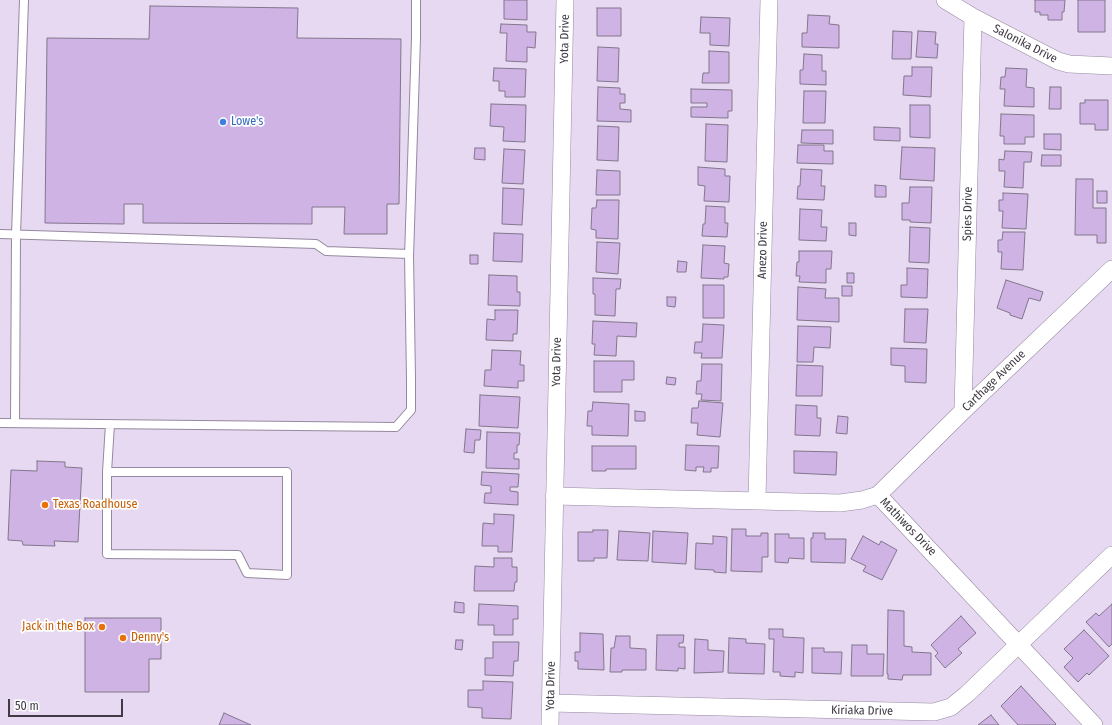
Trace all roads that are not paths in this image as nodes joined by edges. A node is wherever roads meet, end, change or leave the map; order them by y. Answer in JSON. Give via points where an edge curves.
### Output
{"nodes":[{"id":1,"x":24,"y":0,"type":"edge"},
{"id":2,"x":416,"y":0,"type":"edge"},
{"id":3,"x":565,"y":0,"type":"edge"},
{"id":4,"x":769,"y":0,"type":"edge"},
{"id":5,"x":945,"y":0,"type":"edge"},
{"id":6,"x":972,"y":17,"type":"junction"},
{"id":7,"x":1112,"y":66,"type":"edge"},
{"id":8,"x":0,"y":234,"type":"edge"},
{"id":9,"x":16,"y":235,"type":"junction"},
{"id":10,"x":409,"y":257,"type":"junction"},
{"id":11,"x":1112,"y":269,"type":"edge"},
{"id":12,"x":963,"y":410,"type":"junction"},
{"id":13,"x":0,"y":423,"type":"edge"},
{"id":14,"x":15,"y":423,"type":"junction"},
{"id":15,"x":110,"y":424,"type":"junction"},
{"id":16,"x":107,"y":472,"type":"junction"},
{"id":17,"x":878,"y":495,"type":"junction"},
{"id":18,"x":554,"y":496,"type":"junction"},
{"id":19,"x":758,"y":500,"type":"junction"},
{"id":20,"x":1112,"y":555,"type":"edge"},
{"id":21,"x":1019,"y":644,"type":"junction"},
{"id":22,"x":550,"y":703,"type":"junction"},
{"id":23,"x":550,"y":725,"type":"edge"},
{"id":24,"x":1094,"y":725,"type":"edge"}],
"edges":[{"from":1,"to":9,"type":"lane"},
{"from":2,"to":10,"type":"lane"},
{"from":3,"to":18,"type":"street","name":"Yota Drive"},
{"from":4,"to":19,"type":"street","name":"Anezo Drive"},
{"from":5,"to":6,"type":"street","name":"Salonika Drive"},
{"from":6,"to":7,"type":"street","name":"Salonika Drive","via":[[1058,61]]},
{"from":6,"to":12,"type":"street","name":"Spies Drive"},
{"from":8,"to":9,"type":"lane"},
{"from":9,"to":10,"type":"lane","via":[[316,244],[326,251],[409,254]]},
{"from":9,"to":14,"type":"lane"},
{"from":10,"to":15,"type":"lane","via":[[411,410],[396,427]]},
{"from":11,"to":12,"type":"street","name":"Carthage Avenue"},
{"from":12,"to":17,"type":"street","name":"Carthage Avenue"},
{"from":13,"to":14,"type":"lane"},
{"from":14,"to":15,"type":"lane"},
{"from":15,"to":16,"type":"lane"},
{"from":16,"to":16,"type":"lane","via":[[107,554],[238,555],[247,573],[288,575],[288,472]]},
{"from":17,"to":19,"type":"street","name":"Mathiwos Drive","via":[[840,503]]},
{"from":17,"to":21,"type":"street","name":"Mathiwos Drive"},
{"from":18,"to":19,"type":"street","name":"Mathiwos Drive"},
{"from":18,"to":22,"type":"street","name":"Yota Drive"},
{"from":20,"to":21,"type":"street","name":"Kiriaka Drive"},
{"from":21,"to":22,"type":"street","name":"Kiriaka Drive","via":[[951,707],[934,712]]},
{"from":21,"to":24,"type":"street","name":"Mathiwos Drive"},
{"from":22,"to":23,"type":"street","name":"Yota Drive"}]}
